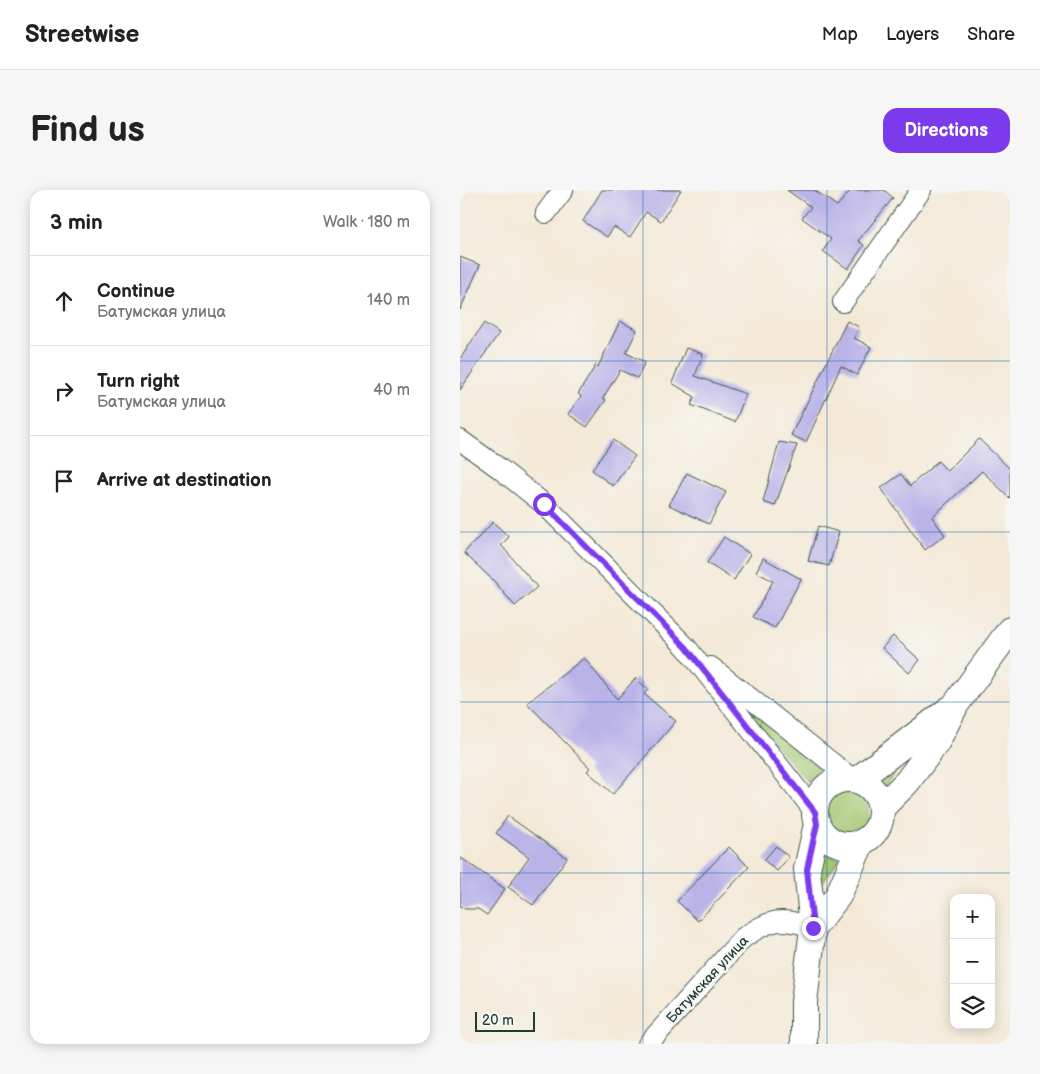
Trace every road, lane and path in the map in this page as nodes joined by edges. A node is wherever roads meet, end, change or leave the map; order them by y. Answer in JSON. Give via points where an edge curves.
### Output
{"nodes":[{"id":1,"x":563,"y":190,"type":"edge"},
{"id":2,"x":921,"y":190,"type":"edge"},
{"id":3,"x":546,"y":213,"type":"dead end"},
{"id":4,"x":843,"y":302,"type":"dead end"},
{"id":5,"x":460,"y":440,"type":"edge"},
{"id":6,"x":1010,"y":630,"type":"edge"},
{"id":7,"x":686,"y":647,"type":"junction"},
{"id":8,"x":956,"y":704,"type":"junction"},
{"id":9,"x":854,"y":779,"type":"junction"},
{"id":10,"x":881,"y":808,"type":"junction"},
{"id":11,"x":816,"y":818,"type":"junction"},
{"id":12,"x":861,"y":843,"type":"junction"},
{"id":13,"x":813,"y":928,"type":"junction"},
{"id":14,"x":648,"y":1044,"type":"edge"},
{"id":15,"x":804,"y":1044,"type":"edge"}],
"edges":[{"from":1,"to":3,"type":"street"},
{"from":2,"to":4,"type":"street"},
{"from":5,"to":7,"type":"street","via":[[544,504]]},
{"from":6,"to":8,"type":"main road"},
{"from":7,"to":9,"type":"street"},
{"from":7,"to":11,"type":"street"},
{"from":8,"to":9,"type":"main road"},
{"from":8,"to":10,"type":"main road","via":[[936,743],[907,782]]},
{"from":9,"to":10,"type":"main road","via":[[874,790]]},
{"from":9,"to":11,"type":"main road","via":[[842,779],[825,787],[816,803]]},
{"from":10,"to":12,"type":"main road","via":[[877,829]]},
{"from":11,"to":12,"type":"main road","via":[[822,833],[835,842]]},
{"from":11,"to":13,"type":"main road","via":[[807,869]]},
{"from":12,"to":13,"type":"main road","via":[[838,896]]},
{"from":13,"to":14,"type":"street","name":"Батумская улица","via":[[794,921],[776,920],[760,926],[743,938]]},
{"from":13,"to":15,"type":"main road","via":[[804,1002]]}]}
